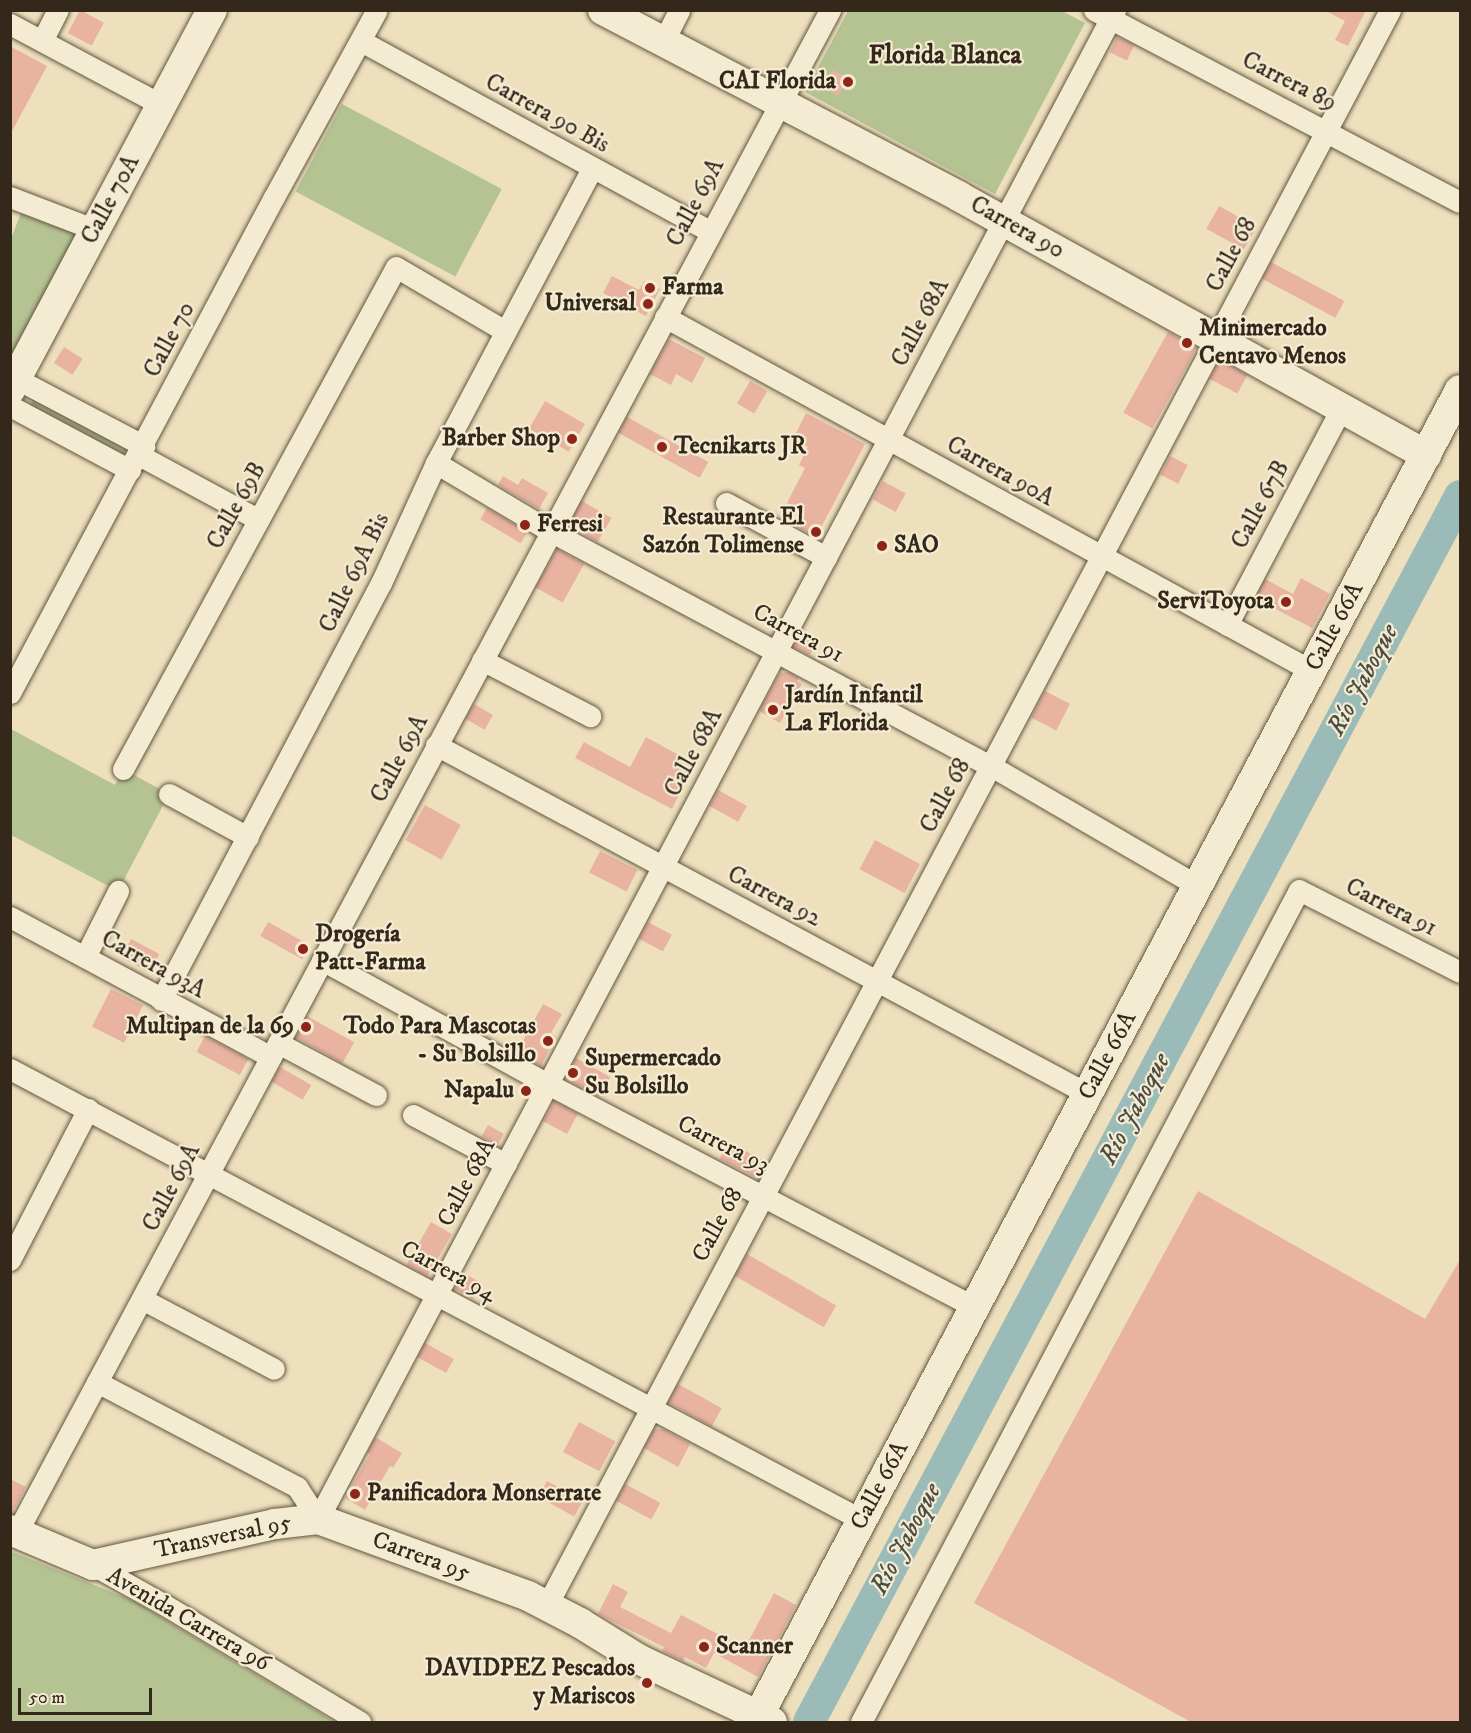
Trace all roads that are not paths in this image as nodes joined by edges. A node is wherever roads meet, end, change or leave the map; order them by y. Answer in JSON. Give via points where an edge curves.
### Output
{"nodes":[{"id":1,"x":58,"y":10,"type":"edge"},
{"id":2,"x":212,"y":10,"type":"edge"},
{"id":3,"x":377,"y":10,"type":"edge"},
{"id":4,"x":603,"y":10,"type":"edge"},
{"id":5,"x":679,"y":10,"type":"edge"},
{"id":6,"x":830,"y":10,"type":"edge"},
{"id":7,"x":1390,"y":10,"type":"edge"},
{"id":8,"x":1106,"y":13,"type":"edge"},
{"id":9,"x":10,"y":24,"type":"edge"},
{"id":10,"x":42,"y":41,"type":"junction"},
{"id":11,"x":361,"y":41,"type":"junction"},
{"id":12,"x":663,"y":42,"type":"junction"},
{"id":13,"x":779,"y":103,"type":"junction"},
{"id":14,"x":162,"y":105,"type":"junction"},
{"id":15,"x":1327,"y":130,"type":"junction"},
{"id":16,"x":592,"y":168,"type":"junction"},
{"id":17,"x":11,"y":198,"type":"edge"},
{"id":18,"x":1461,"y":202,"type":"edge"},
{"id":19,"x":1004,"y":221,"type":"junction"},
{"id":20,"x":96,"y":230,"type":"junction"},
{"id":21,"x":710,"y":231,"type":"junction"},
{"id":22,"x":664,"y":317,"type":"junction"},
{"id":23,"x":505,"y":331,"type":"junction"},
{"id":24,"x":1216,"y":339,"type":"junction"},
{"id":25,"x":1461,"y":390,"type":"edge"},
{"id":26,"x":13,"y":392,"type":"edge"},
{"id":27,"x":1341,"y":409,"type":"junction"},
{"id":28,"x":888,"y":439,"type":"junction"},
{"id":29,"x":1426,"y":456,"type":"junction"},
{"id":30,"x":138,"y":457,"type":"junction"},
{"id":31,"x":436,"y":463,"type":"junction"},
{"id":32,"x":726,"y":503,"type":"dead end"},
{"id":33,"x":259,"y":520,"type":"junction"},
{"id":34,"x":550,"y":531,"type":"junction"},
{"id":35,"x":1102,"y":556,"type":"junction"},
{"id":36,"x":826,"y":557,"type":"junction"},
{"id":37,"x":1227,"y":625,"type":"junction"},
{"id":38,"x":777,"y":651,"type":"junction"},
{"id":39,"x":482,"y":660,"type":"junction"},
{"id":40,"x":1312,"y":671,"type":"junction"},
{"id":41,"x":10,"y":693,"type":"edge"},
{"id":42,"x":590,"y":716,"type":"dead end"},
{"id":43,"x":436,"y":745,"type":"junction"},
{"id":44,"x":991,"y":766,"type":"junction"},
{"id":45,"x":123,"y":769,"type":"dead end"},
{"id":46,"x":169,"y":794,"type":"dead end"},
{"id":47,"x":248,"y":837,"type":"junction"},
{"id":48,"x":663,"y":867,"type":"junction"},
{"id":49,"x":1198,"y":886,"type":"junction"},
{"id":50,"x":118,"y":891,"type":"dead end"},
{"id":51,"x":10,"y":917,"type":"edge"},
{"id":52,"x":85,"y":957,"type":"junction"},
{"id":53,"x":322,"y":960,"type":"junction"},
{"id":54,"x":1461,"y":972,"type":"edge"},
{"id":55,"x":877,"y":981,"type":"junction"},
{"id":56,"x":161,"y":1000,"type":"junction"},
{"id":57,"x":274,"y":1050,"type":"junction"},
{"id":58,"x":10,"y":1069,"type":"edge"},
{"id":59,"x":548,"y":1084,"type":"junction"},
{"id":60,"x":1088,"y":1094,"type":"junction"},
{"id":61,"x":375,"y":1095,"type":"dead end"},
{"id":62,"x":88,"y":1109,"type":"junction"},
{"id":63,"x":413,"y":1115,"type":"dead end"},
{"id":64,"x":506,"y":1164,"type":"junction"},
{"id":65,"x":209,"y":1174,"type":"junction"},
{"id":66,"x":763,"y":1195,"type":"junction"},
{"id":67,"x":10,"y":1260,"type":"edge"},
{"id":68,"x":437,"y":1294,"type":"junction"},
{"id":69,"x":142,"y":1299,"type":"junction"},
{"id":70,"x":974,"y":1307,"type":"junction"},
{"id":71,"x":274,"y":1369,"type":"dead end"},
{"id":72,"x":97,"y":1382,"type":"junction"},
{"id":73,"x":651,"y":1408,"type":"junction"},
{"id":74,"x":318,"y":1519,"type":"junction"},
{"id":75,"x":862,"y":1520,"type":"junction"},
{"id":76,"x":14,"y":1531,"type":"edge"},
{"id":77,"x":93,"y":1564,"type":"junction"},
{"id":78,"x":547,"y":1605,"type":"junction"},
{"id":79,"x":761,"y":1721,"type":"edge"},
{"id":80,"x":360,"y":1722,"type":"edge"},
{"id":81,"x":861,"y":1722,"type":"edge"}],
"edges":[{"from":1,"to":10,"type":"street"},
{"from":2,"to":14,"type":"street","name":"Calle 70A"},
{"from":3,"to":11,"type":"street","name":"Calle 70"},
{"from":4,"to":12,"type":"street","name":"Carrera 90"},
{"from":5,"to":12,"type":"street"},
{"from":6,"to":13,"type":"street","name":"Calle 69A"},
{"from":7,"to":15,"type":"street","name":"Calle 68"},
{"from":8,"to":15,"type":"street","name":"Carrera 89"},
{"from":8,"to":19,"type":"street","name":"Calle 68A"},
{"from":9,"to":10,"type":"street"},
{"from":10,"to":14,"type":"street"},
{"from":11,"to":16,"type":"street","name":"Carrera 90 Bis"},
{"from":11,"to":30,"type":"street","name":"Calle 70"},
{"from":12,"to":13,"type":"street","name":"Carrera 90"},
{"from":13,"to":19,"type":"street","name":"Carrera 90"},
{"from":13,"to":21,"type":"street","name":"Calle 69A"},
{"from":14,"to":20,"type":"street","name":"Calle 70A"},
{"from":15,"to":18,"type":"street","name":"Carrera 89"},
{"from":15,"to":24,"type":"street","name":"Calle 68"},
{"from":16,"to":21,"type":"street","name":"Carrera 90 Bis"},
{"from":16,"to":23,"type":"street","name":"Calle 69A Bis"},
{"from":17,"to":20,"type":"street"},
{"from":19,"to":24,"type":"street","name":"Carrera 90"},
{"from":19,"to":28,"type":"street","name":"Calle 68A"},
{"from":20,"to":26,"type":"street","name":"Calle 70A"},
{"from":21,"to":22,"type":"street","name":"Calle 69A"},
{"from":22,"to":28,"type":"street","name":"Carrera 90A"},
{"from":22,"to":34,"type":"street","name":"Calle 69A"},
{"from":23,"to":31,"type":"street","name":"Calle 69A Bis"},
{"from":23,"to":33,"type":"street","name":"Calle 69B","via":[[396,267]]},
{"from":24,"to":27,"type":"street","name":"Carrera 90"},
{"from":24,"to":35,"type":"street","name":"Calle 68"},
{"from":25,"to":29,"type":"street","name":"Calle 66A"},
{"from":26,"to":30,"type":"street"},
{"from":27,"to":29,"type":"street","name":"Carrera 90"},
{"from":27,"to":37,"type":"street","name":"Calle 67B"},
{"from":28,"to":35,"type":"street","name":"Carrera 90A"},
{"from":28,"to":36,"type":"street","name":"Calle 68A"},
{"from":29,"to":40,"type":"street","name":"Calle 66A"},
{"from":30,"to":33,"type":"street"},
{"from":30,"to":41,"type":"street","name":"Calle 70"},
{"from":31,"to":34,"type":"street","name":"Carrera 91"},
{"from":31,"to":47,"type":"street","name":"Calle 69A Bis","via":[[381,583]]},
{"from":32,"to":36,"type":"street"},
{"from":33,"to":45,"type":"street","name":"Calle 69B"},
{"from":34,"to":38,"type":"street","name":"Carrera 91"},
{"from":34,"to":39,"type":"street","name":"Calle 69A"},
{"from":35,"to":37,"type":"street","name":"Carrera 90A"},
{"from":35,"to":44,"type":"street","name":"Calle 68"},
{"from":36,"to":38,"type":"street","name":"Calle 68A"},
{"from":37,"to":40,"type":"street","name":"Carrera 90A"},
{"from":38,"to":44,"type":"street","name":"Carrera 91"},
{"from":38,"to":48,"type":"street","name":"Calle 68A"},
{"from":39,"to":42,"type":"street"},
{"from":39,"to":43,"type":"street","name":"Calle 69A"},
{"from":40,"to":49,"type":"street","name":"Calle 66A"},
{"from":43,"to":48,"type":"street","name":"Carrera 92"},
{"from":43,"to":53,"type":"street","name":"Calle 69A"},
{"from":44,"to":49,"type":"street","name":"Carrera 91"},
{"from":44,"to":55,"type":"street","name":"Calle 68"},
{"from":46,"to":47,"type":"street"},
{"from":47,"to":56,"type":"street","name":"Calle 69A Bis"},
{"from":48,"to":55,"type":"street","name":"Carrera 92"},
{"from":48,"to":59,"type":"street","name":"Calle 68A"},
{"from":49,"to":60,"type":"street","name":"Calle 66A"},
{"from":50,"to":52,"type":"street"},
{"from":51,"to":52,"type":"street","name":"Carrera 93A"},
{"from":52,"to":56,"type":"street","name":"Carrera 93A"},
{"from":53,"to":57,"type":"street","name":"Calle 69A"},
{"from":53,"to":59,"type":"street","name":"Carrera 93"},
{"from":54,"to":81,"type":"street","name":"Carrera 91","via":[[1299,890]]},
{"from":55,"to":60,"type":"street","name":"Carrera 92"},
{"from":55,"to":66,"type":"street","name":"Calle 68"},
{"from":56,"to":57,"type":"street","name":"Carrera 93A"},
{"from":57,"to":61,"type":"street","name":"Carrera 93A"},
{"from":57,"to":65,"type":"street","name":"Calle 69A"},
{"from":58,"to":62,"type":"street","name":"Carrera 94"},
{"from":59,"to":64,"type":"street","name":"Calle 68A"},
{"from":59,"to":66,"type":"street","name":"Carrera 93"},
{"from":60,"to":70,"type":"street","name":"Calle 66A"},
{"from":62,"to":65,"type":"street","name":"Carrera 94"},
{"from":62,"to":67,"type":"street"},
{"from":63,"to":64,"type":"street"},
{"from":64,"to":68,"type":"street","name":"Calle 68A"},
{"from":65,"to":68,"type":"street","name":"Carrera 94"},
{"from":65,"to":69,"type":"street","name":"Calle 69A"},
{"from":66,"to":70,"type":"street","name":"Carrera 93"},
{"from":66,"to":73,"type":"street","name":"Calle 68"},
{"from":68,"to":73,"type":"street","name":"Carrera 94"},
{"from":68,"to":74,"type":"street","name":"Calle 68A"},
{"from":69,"to":71,"type":"street"},
{"from":69,"to":72,"type":"street","name":"Calle 69A"},
{"from":70,"to":75,"type":"street","name":"Calle 66A"},
{"from":72,"to":74,"type":"street","via":[[297,1487]]},
{"from":72,"to":76,"type":"street","name":"Calle 69A"},
{"from":73,"to":75,"type":"street","name":"Carrera 94"},
{"from":73,"to":78,"type":"street","name":"Calle 68"},
{"from":74,"to":77,"type":"street","name":"Transversal 95","via":[[274,1524]]},
{"from":74,"to":78,"type":"street","name":"Carrera 95"},
{"from":75,"to":79,"type":"street","name":"Calle 66A"},
{"from":76,"to":77,"type":"street","name":"Avenida Carrera 96"},
{"from":77,"to":80,"type":"street","name":"Avenida Carrera 96"},
{"from":78,"to":79,"type":"street","name":"Carrera 95","via":[[638,1659]]}]}
